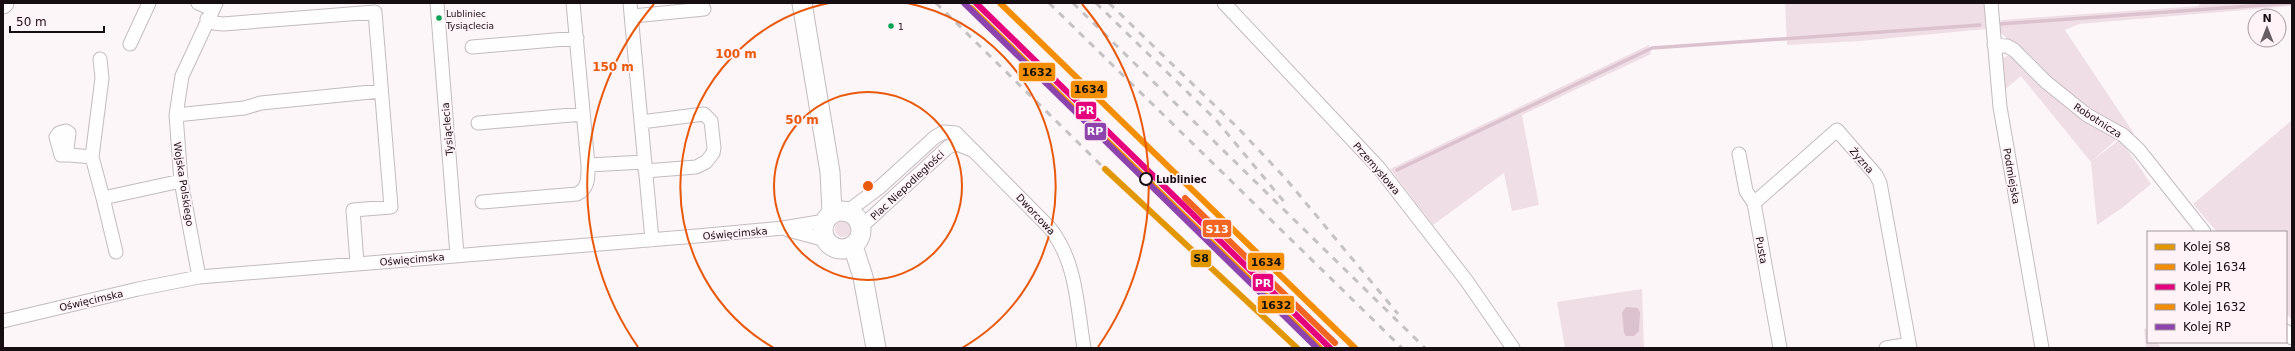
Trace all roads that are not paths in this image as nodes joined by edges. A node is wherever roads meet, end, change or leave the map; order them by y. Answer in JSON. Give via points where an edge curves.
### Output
{"nodes":[{"id":1,"x":149,"y":3,"type":"edge"},
{"id":2,"x":198,"y":3,"type":"edge"},
{"id":3,"x":437,"y":3,"type":"edge"},
{"id":4,"x":573,"y":3,"type":"edge"},
{"id":5,"x":630,"y":3,"type":"edge"},
{"id":6,"x":802,"y":3,"type":"edge"},
{"id":7,"x":1224,"y":3,"type":"edge"},
{"id":8,"x":1991,"y":3,"type":"edge"},
{"id":9,"x":375,"y":7,"type":"edge"},
{"id":10,"x":704,"y":9,"type":"dead end"},
{"id":11,"x":211,"y":10,"type":"edge"},
{"id":12,"x":633,"y":16,"type":"junction"},
{"id":13,"x":577,"y":38,"type":"junction"},
{"id":14,"x":130,"y":44,"type":"dead end"},
{"id":15,"x":1994,"y":45,"type":"junction"},
{"id":16,"x":472,"y":47,"type":"dead end"},
{"id":17,"x":100,"y":59,"type":"dead end"},
{"id":18,"x":381,"y":91,"type":"junction"},
{"id":19,"x":583,"y":114,"type":"junction"},
{"id":20,"x":176,"y":115,"type":"junction"},
{"id":21,"x":641,"y":122,"type":"junction"},
{"id":22,"x":478,"y":123,"type":"dead end"},
{"id":23,"x":1739,"y":154,"type":"dead end"},
{"id":24,"x":70,"y":155,"type":"dead end"},
{"id":25,"x":980,"y":156,"type":"junction"},
{"id":26,"x":92,"y":157,"type":"junction"},
{"id":27,"x":588,"y":165,"type":"junction"},
{"id":28,"x":645,"y":166,"type":"junction"},
{"id":29,"x":181,"y":181,"type":"junction"},
{"id":30,"x":103,"y":198,"type":"junction"},
{"id":31,"x":482,"y":202,"type":"dead end"},
{"id":32,"x":1754,"y":203,"type":"junction"},
{"id":33,"x":835,"y":215,"type":"junction"},
{"id":34,"x":861,"y":227,"type":"junction"},
{"id":35,"x":783,"y":228,"type":"junction"},
{"id":36,"x":2203,"y":231,"type":"edge"},
{"id":37,"x":652,"y":240,"type":"junction"},
{"id":38,"x":826,"y":240,"type":"junction"},
{"id":39,"x":853,"y":246,"type":"junction"},
{"id":40,"x":116,"y":252,"type":"dead end"},
{"id":41,"x":457,"y":255,"type":"junction"},
{"id":42,"x":357,"y":263,"type":"junction"},
{"id":43,"x":199,"y":277,"type":"junction"},
{"id":44,"x":3,"y":321,"type":"edge"},
{"id":45,"x":1910,"y":346,"type":"edge"},
{"id":46,"x":876,"y":348,"type":"edge"},
{"id":47,"x":1084,"y":348,"type":"edge"},
{"id":48,"x":1514,"y":348,"type":"edge"},
{"id":49,"x":1780,"y":348,"type":"edge"},
{"id":50,"x":1886,"y":348,"type":"edge"},
{"id":51,"x":2042,"y":348,"type":"edge"}],
"edges":[{"from":1,"to":14,"type":"street"},
{"from":2,"to":11,"type":"street"},
{"from":3,"to":41,"type":"street","name":"Tysiąclecia"},
{"from":4,"to":13,"type":"street"},
{"from":5,"to":12,"type":"street"},
{"from":6,"to":33,"type":"street"},
{"from":7,"to":48,"type":"street","name":"Przemysłowa","via":[[1379,168],[1466,280]]},
{"from":8,"to":15,"type":"street","name":"Podmiejska"},
{"from":9,"to":11,"type":"street","via":[[223,24],[214,23]]},
{"from":9,"to":18,"type":"street"},
{"from":10,"to":12,"type":"street"},
{"from":11,"to":20,"type":"street","name":"Wojska Polskiego","via":[[182,76]]},
{"from":12,"to":21,"type":"street"},
{"from":13,"to":16,"type":"street"},
{"from":13,"to":19,"type":"street"},
{"from":15,"to":36,"type":"street","name":"Robotnicza","via":[[2007,46],[2014,50],[2046,82],[2087,115],[2124,135],[2139,150]]},
{"from":15,"to":51,"type":"street","name":"Podmiejska","via":[[2000,107]]},
{"from":17,"to":26,"type":"street","via":[[102,78]]},
{"from":18,"to":20,"type":"street","via":[[261,102],[244,108]]},
{"from":18,"to":42,"type":"street","via":[[391,207],[353,210]]},
{"from":19,"to":22,"type":"street"},
{"from":19,"to":27,"type":"street"},
{"from":20,"to":29,"type":"street","name":"Wojska Polskiego"},
{"from":21,"to":28,"type":"street"},
{"from":21,"to":28,"type":"street","via":[[704,114],[711,121],[714,148],[713,153],[702,165]]},
{"from":23,"to":32,"type":"street","name":"Pusta","via":[[1746,190]]},
{"from":24,"to":26,"type":"street"},
{"from":25,"to":33,"type":"street","name":"Plac Niepodległości","via":[[956,133],[944,132],[880,187]]},
{"from":25,"to":34,"type":"street","name":"Plac Niepodległości","via":[[957,144],[948,147]]},
{"from":25,"to":47,"type":"street","name":"Dworcowa","via":[[1049,227],[1061,244],[1072,271]]},
{"from":26,"to":30,"type":"street"},
{"from":27,"to":28,"type":"street"},
{"from":27,"to":31,"type":"street","via":[[587,184],[577,194]]},
{"from":28,"to":37,"type":"street"},
{"from":29,"to":30,"type":"street"},
{"from":29,"to":43,"type":"street","name":"Wojska Polskiego"},
{"from":30,"to":40,"type":"street"},
{"from":32,"to":45,"type":"street","name":"Żyzna","via":[[1837,130],[1880,183]]},
{"from":32,"to":49,"type":"street","name":"Pusta"},
{"from":33,"to":34,"type":"street","via":[[857,217]]},
{"from":33,"to":35,"type":"street","name":"Oświęcimska"},
{"from":33,"to":38,"type":"street","via":[[823,231]]},
{"from":34,"to":39,"type":"street","via":[[860,238]]},
{"from":35,"to":37,"type":"street","name":"Oświęcimska"},
{"from":35,"to":38,"type":"street"},
{"from":37,"to":41,"type":"street","name":"Oświęcimska"},
{"from":38,"to":39,"type":"street","via":[[838,248]]},
{"from":39,"to":46,"type":"street","via":[[863,277]]},
{"from":41,"to":42,"type":"street","name":"Oświęcimska"},
{"from":42,"to":43,"type":"street","name":"Oświęcimska"},
{"from":43,"to":44,"type":"street","name":"Oświęcimska"},
{"from":45,"to":50,"type":"street"}]}
